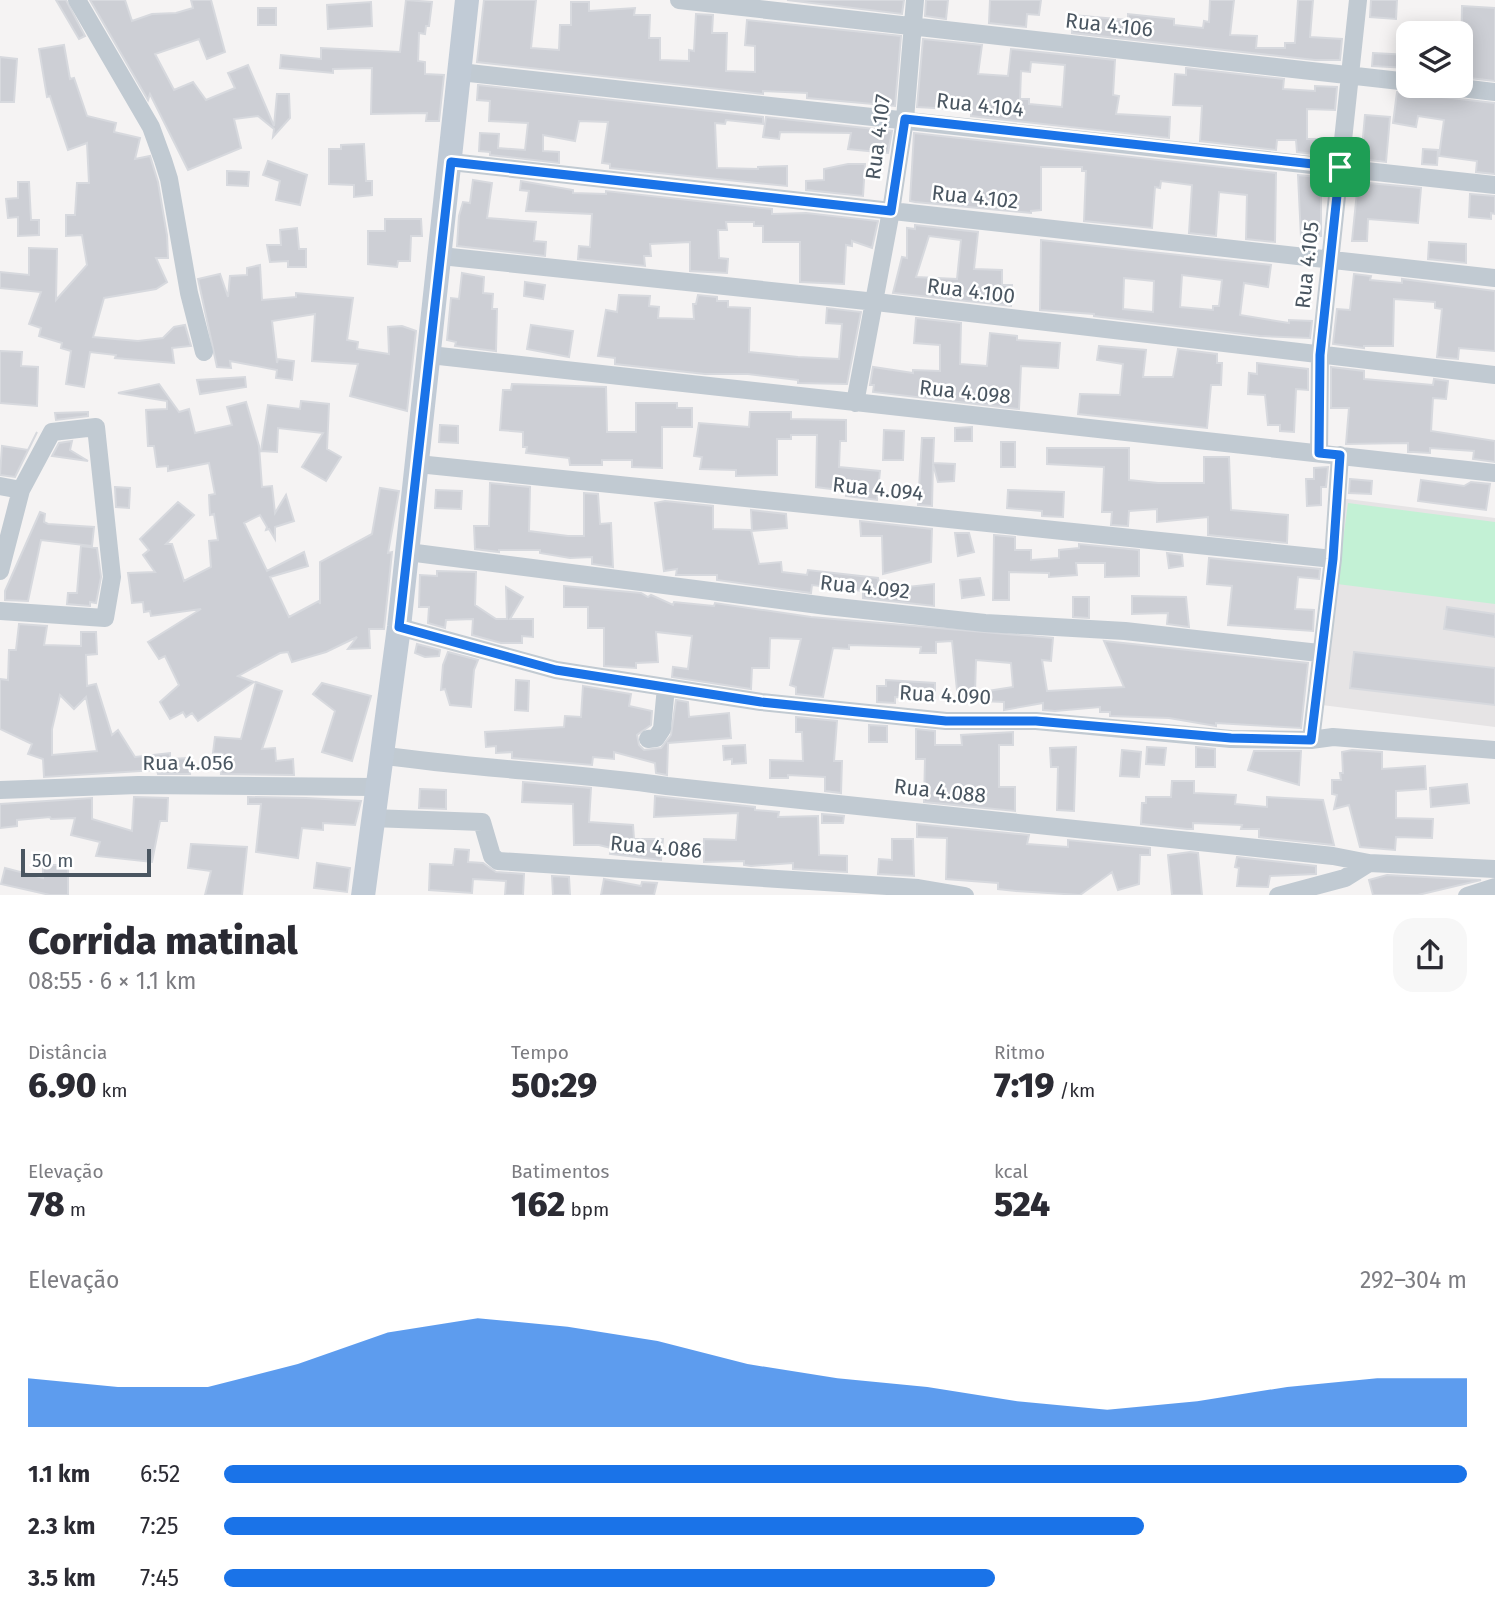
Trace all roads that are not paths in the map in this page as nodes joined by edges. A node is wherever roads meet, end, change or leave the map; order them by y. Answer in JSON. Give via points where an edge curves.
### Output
{"nodes":[{"id":1,"x":77,"y":0,"type":"edge"},
{"id":2,"x":467,"y":0,"type":"edge"},
{"id":3,"x":679,"y":0,"type":"edge"},
{"id":4,"x":915,"y":0,"type":"edge"},
{"id":5,"x":1358,"y":0,"type":"edge"},
{"id":6,"x":912,"y":26,"type":"junction"},
{"id":7,"x":460,"y":72,"type":"junction"},
{"id":8,"x":1349,"y":75,"type":"junction"},
{"id":9,"x":1396,"y":80,"type":"edge"},
{"id":10,"x":1473,"y":89,"type":"edge"},
{"id":11,"x":1495,"y":92,"type":"edge"},
{"id":12,"x":905,"y":119,"type":"junction"},
{"id":13,"x":451,"y":162,"type":"junction"},
{"id":14,"x":1340,"y":167,"type":"junction"},
{"id":15,"x":1495,"y":185,"type":"edge"},
{"id":16,"x":891,"y":211,"type":"junction"},
{"id":17,"x":441,"y":256,"type":"junction"},
{"id":18,"x":1331,"y":258,"type":"junction"},
{"id":19,"x":1495,"y":278,"type":"edge"},
{"id":20,"x":876,"y":302,"type":"junction"},
{"id":21,"x":204,"y":352,"type":"dead end"},
{"id":22,"x":430,"y":355,"type":"junction"},
{"id":23,"x":1320,"y":355,"type":"junction"},
{"id":24,"x":1495,"y":375,"type":"edge"},
{"id":25,"x":855,"y":403,"type":"junction"},
{"id":26,"x":1319,"y":453,"type":"junction"},
{"id":27,"x":1340,"y":455,"type":"junction"},
{"id":28,"x":418,"y":464,"type":"junction"},
{"id":29,"x":1495,"y":473,"type":"edge"},
{"id":30,"x":0,"y":486,"type":"edge"},
{"id":31,"x":21,"y":490,"type":"junction"},
{"id":32,"x":408,"y":552,"type":"junction"},
{"id":33,"x":1333,"y":559,"type":"junction"},
{"id":34,"x":0,"y":571,"type":"edge"},
{"id":35,"x":0,"y":611,"type":"edge"},
{"id":36,"x":399,"y":627,"type":"junction"},
{"id":37,"x":1319,"y":653,"type":"junction"},
{"id":38,"x":666,"y":687,"type":"junction"},
{"id":39,"x":649,"y":739,"type":"dead end"},
{"id":40,"x":1311,"y":740,"type":"junction"},
{"id":41,"x":1495,"y":750,"type":"edge"},
{"id":42,"x":380,"y":755,"type":"junction"},
{"id":43,"x":376,"y":788,"type":"junction"},
{"id":44,"x":0,"y":790,"type":"edge"},
{"id":45,"x":371,"y":818,"type":"junction"},
{"id":46,"x":1369,"y":863,"type":"junction"},
{"id":47,"x":1495,"y":869,"type":"edge"},
{"id":48,"x":1495,"y":887,"type":"edge"},
{"id":49,"x":363,"y":895,"type":"edge"},
{"id":50,"x":965,"y":895,"type":"edge"},
{"id":51,"x":1278,"y":895,"type":"edge"},
{"id":52,"x":1467,"y":895,"type":"edge"}],
"edges":[{"from":1,"to":21,"type":"street","via":[[151,127],[159,149]]},
{"from":2,"to":7,"type":"street"},
{"from":3,"to":6,"type":"street","name":"Rua 4.106"},
{"from":4,"to":6,"type":"street","name":"Rua 4.107"},
{"from":5,"to":8,"type":"street","name":"Rua 4.105"},
{"from":6,"to":8,"type":"street","name":"Rua 4.106"},
{"from":6,"to":12,"type":"street","name":"Rua 4.107"},
{"from":7,"to":12,"type":"street","name":"Rua 4.104"},
{"from":7,"to":13,"type":"street"},
{"from":8,"to":9,"type":"street","name":"Rua 4.106"},
{"from":8,"to":14,"type":"street","name":"Rua 4.105"},
{"from":10,"to":11,"type":"street"},
{"from":12,"to":14,"type":"street","name":"Rua 4.104"},
{"from":12,"to":16,"type":"street","name":"Rua 4.107"},
{"from":13,"to":16,"type":"street","name":"Rua 4.102"},
{"from":13,"to":17,"type":"street"},
{"from":14,"to":15,"type":"street","name":"Rua 4.104"},
{"from":14,"to":18,"type":"street","name":"Rua 4.105"},
{"from":16,"to":18,"type":"street","name":"Rua 4.102"},
{"from":16,"to":20,"type":"street","name":"Rua 4.107"},
{"from":17,"to":20,"type":"street","name":"Rua 4.100"},
{"from":17,"to":22,"type":"street"},
{"from":18,"to":19,"type":"street","name":"Rua 4.102"},
{"from":18,"to":23,"type":"street","name":"Rua 4.105"},
{"from":20,"to":23,"type":"street","name":"Rua 4.100"},
{"from":20,"to":25,"type":"street","name":"Rua 4.107"},
{"from":22,"to":25,"type":"street","name":"Rua 4.098"},
{"from":22,"to":28,"type":"street"},
{"from":23,"to":24,"type":"street","name":"Rua 4.100"},
{"from":23,"to":26,"type":"street","name":"Rua 4.105"},
{"from":25,"to":26,"type":"street","name":"Rua 4.098"},
{"from":26,"to":27,"type":"street","name":"Rua 4.098"},
{"from":27,"to":29,"type":"street","name":"Rua 4.098"},
{"from":27,"to":33,"type":"street"},
{"from":28,"to":32,"type":"street"},
{"from":28,"to":33,"type":"street","name":"Rua 4.094"},
{"from":30,"to":31,"type":"street"},
{"from":31,"to":34,"type":"street"},
{"from":31,"to":35,"type":"street","via":[[52,432],[96,427],[111,552],[108,608],[102,620]]},
{"from":32,"to":36,"type":"street"},
{"from":32,"to":37,"type":"street","name":"Rua 4.092","via":[[827,606]]},
{"from":33,"to":37,"type":"street"},
{"from":36,"to":38,"type":"street","name":"Rua 4.090","via":[[556,670]]},
{"from":36,"to":42,"type":"street"},
{"from":37,"to":40,"type":"street"},
{"from":38,"to":39,"type":"street","via":[[662,729]]},
{"from":38,"to":40,"type":"street","name":"Rua 4.090","via":[[946,721],[1036,721],[1231,738]]},
{"from":40,"to":41,"type":"street","name":"Rua 4.090","via":[[1333,737]]},
{"from":42,"to":43,"type":"street"},
{"from":42,"to":46,"type":"street","name":"Rua 4.088"},
{"from":43,"to":44,"type":"street","name":"Rua 4.056"},
{"from":43,"to":45,"type":"street"},
{"from":45,"to":49,"type":"street"},
{"from":45,"to":50,"type":"street","name":"Rua 4.086","via":[[482,822],[492,856],[498,861],[918,888]]},
{"from":46,"to":47,"type":"street","name":"Rua 4.088"},
{"from":46,"to":51,"type":"street","via":[[1345,878]]},
{"from":48,"to":52,"type":"street"}]}
